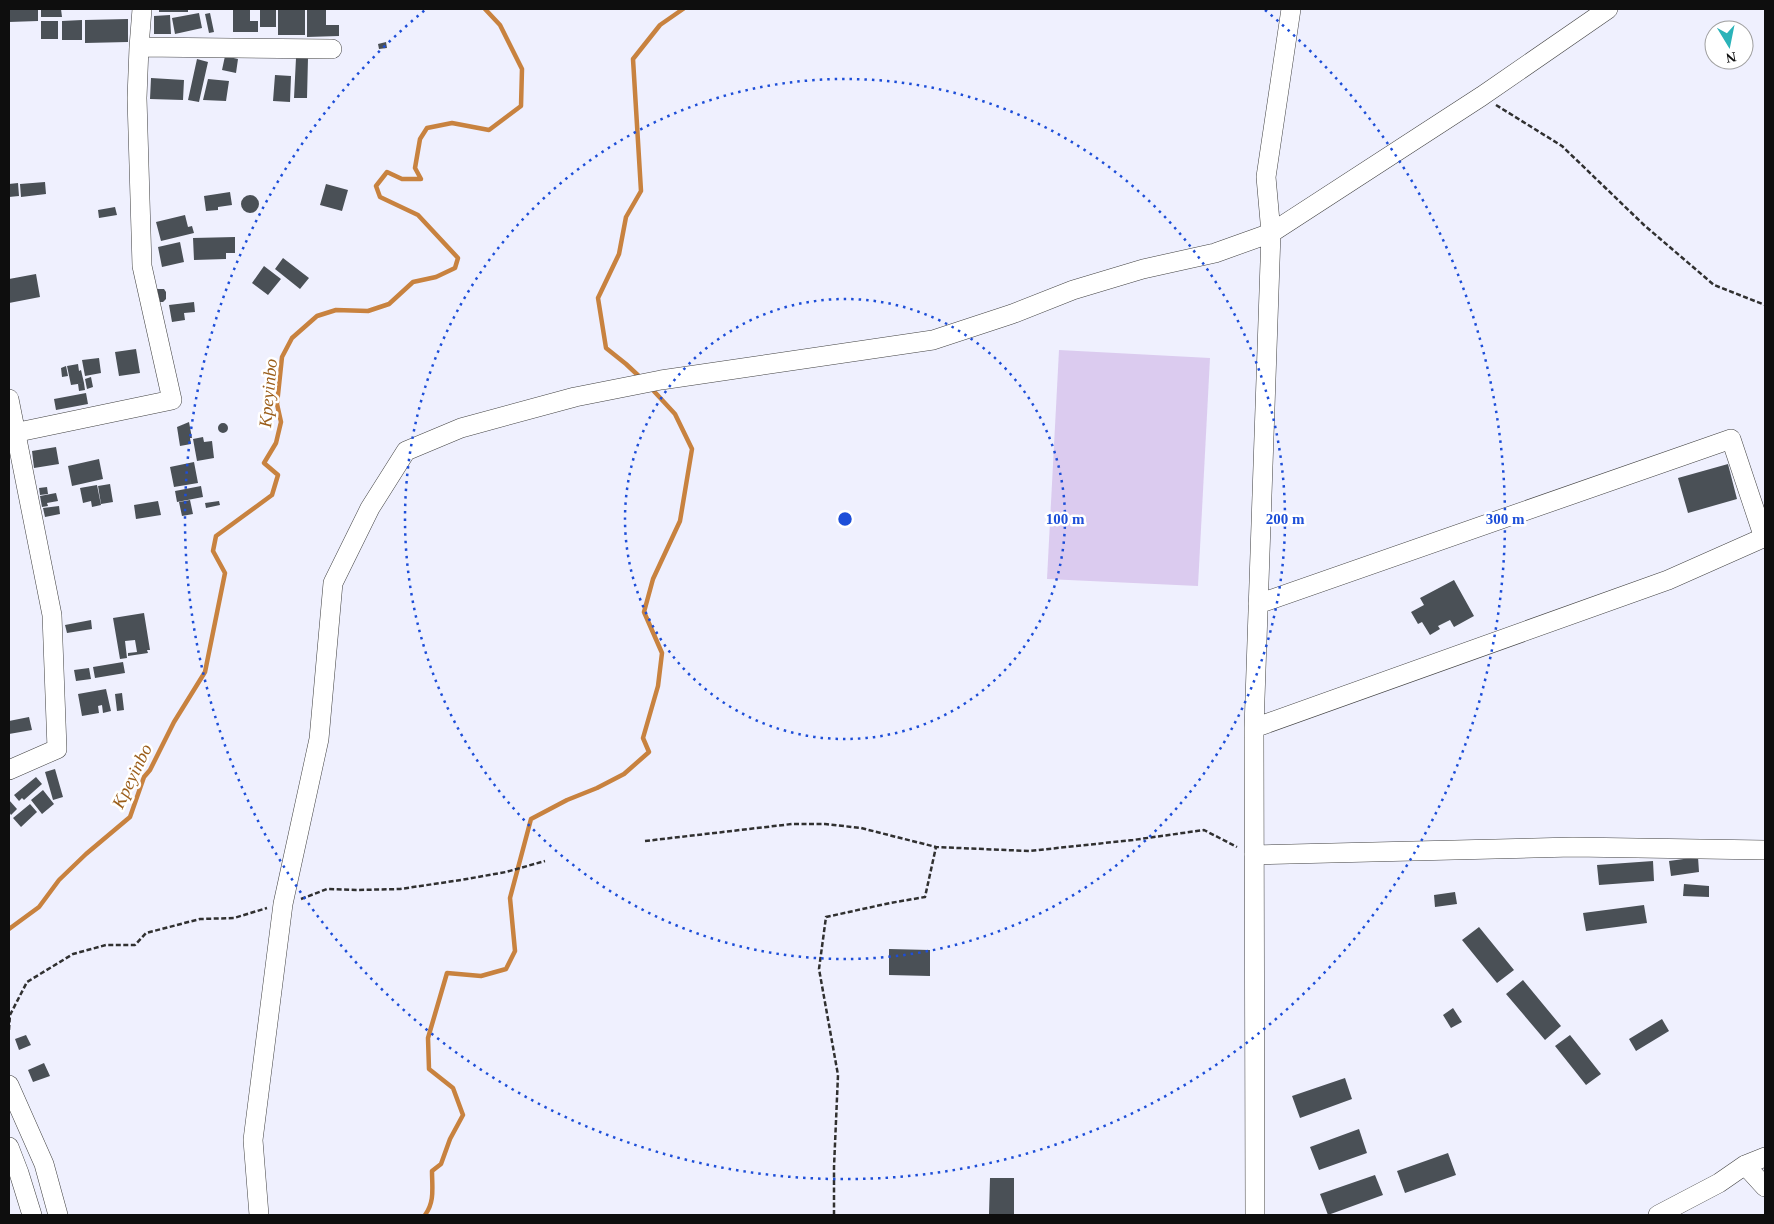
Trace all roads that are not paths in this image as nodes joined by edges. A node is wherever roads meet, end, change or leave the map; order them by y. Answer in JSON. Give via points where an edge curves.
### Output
{"nodes":[{"id":1,"x":142,"y":9,"type":"edge"},
{"id":2,"x":1291,"y":9,"type":"edge"},
{"id":3,"x":1608,"y":9,"type":"edge"},
{"id":4,"x":139,"y":48,"type":"junction"},
{"id":5,"x":332,"y":49,"type":"dead end"},
{"id":6,"x":1271,"y":234,"type":"junction"},
{"id":7,"x":9,"y":400,"type":"edge"},
{"id":8,"x":13,"y":433,"type":"edge"},
{"id":9,"x":1764,"y":538,"type":"edge"},
{"id":10,"x":1258,"y":604,"type":"junction"},
{"id":11,"x":1254,"y":728,"type":"junction"},
{"id":12,"x":9,"y":770,"type":"edge"},
{"id":13,"x":1765,"y":850,"type":"edge"},
{"id":14,"x":1254,"y":855,"type":"junction"},
{"id":15,"x":9,"y":1086,"type":"edge"},
{"id":16,"x":9,"y":1147,"type":"edge"},
{"id":17,"x":1765,"y":1157,"type":"edge"},
{"id":18,"x":1745,"y":1164,"type":"junction"},
{"id":19,"x":1765,"y":1187,"type":"edge"},
{"id":20,"x":32,"y":1215,"type":"edge"},
{"id":21,"x":58,"y":1215,"type":"edge"},
{"id":22,"x":259,"y":1215,"type":"edge"},
{"id":23,"x":1255,"y":1215,"type":"edge"},
{"id":24,"x":1658,"y":1215,"type":"edge"}],
"edges":[{"from":1,"to":4,"type":"street"},
{"from":2,"to":6,"type":"street","via":[[1266,177]]},
{"from":3,"to":6,"type":"street"},
{"from":4,"to":5,"type":"street"},
{"from":4,"to":8,"type":"street","via":[[137,98],[142,266],[172,400]]},
{"from":6,"to":10,"type":"street"},
{"from":6,"to":22,"type":"street","via":[[1215,253],[1143,269],[1073,290],[933,340],[661,380],[575,397],[461,428],[406,451],[370,508],[333,583],[319,739],[283,904],[253,1140]]},
{"from":7,"to":8,"type":"street"},
{"from":8,"to":12,"type":"street","via":[[52,615],[57,749]]},
{"from":9,"to":10,"type":"street","via":[[1731,439]]},
{"from":9,"to":11,"type":"street","via":[[1668,580]]},
{"from":10,"to":11,"type":"street"},
{"from":11,"to":14,"type":"street"},
{"from":13,"to":14,"type":"street","via":[[1572,847]]},
{"from":14,"to":23,"type":"street"},
{"from":15,"to":21,"type":"street","via":[[44,1164]]},
{"from":16,"to":20,"type":"street"},
{"from":17,"to":18,"type":"street"},
{"from":18,"to":19,"type":"street"},
{"from":18,"to":24,"type":"street","via":[[1719,1183]]}]}
